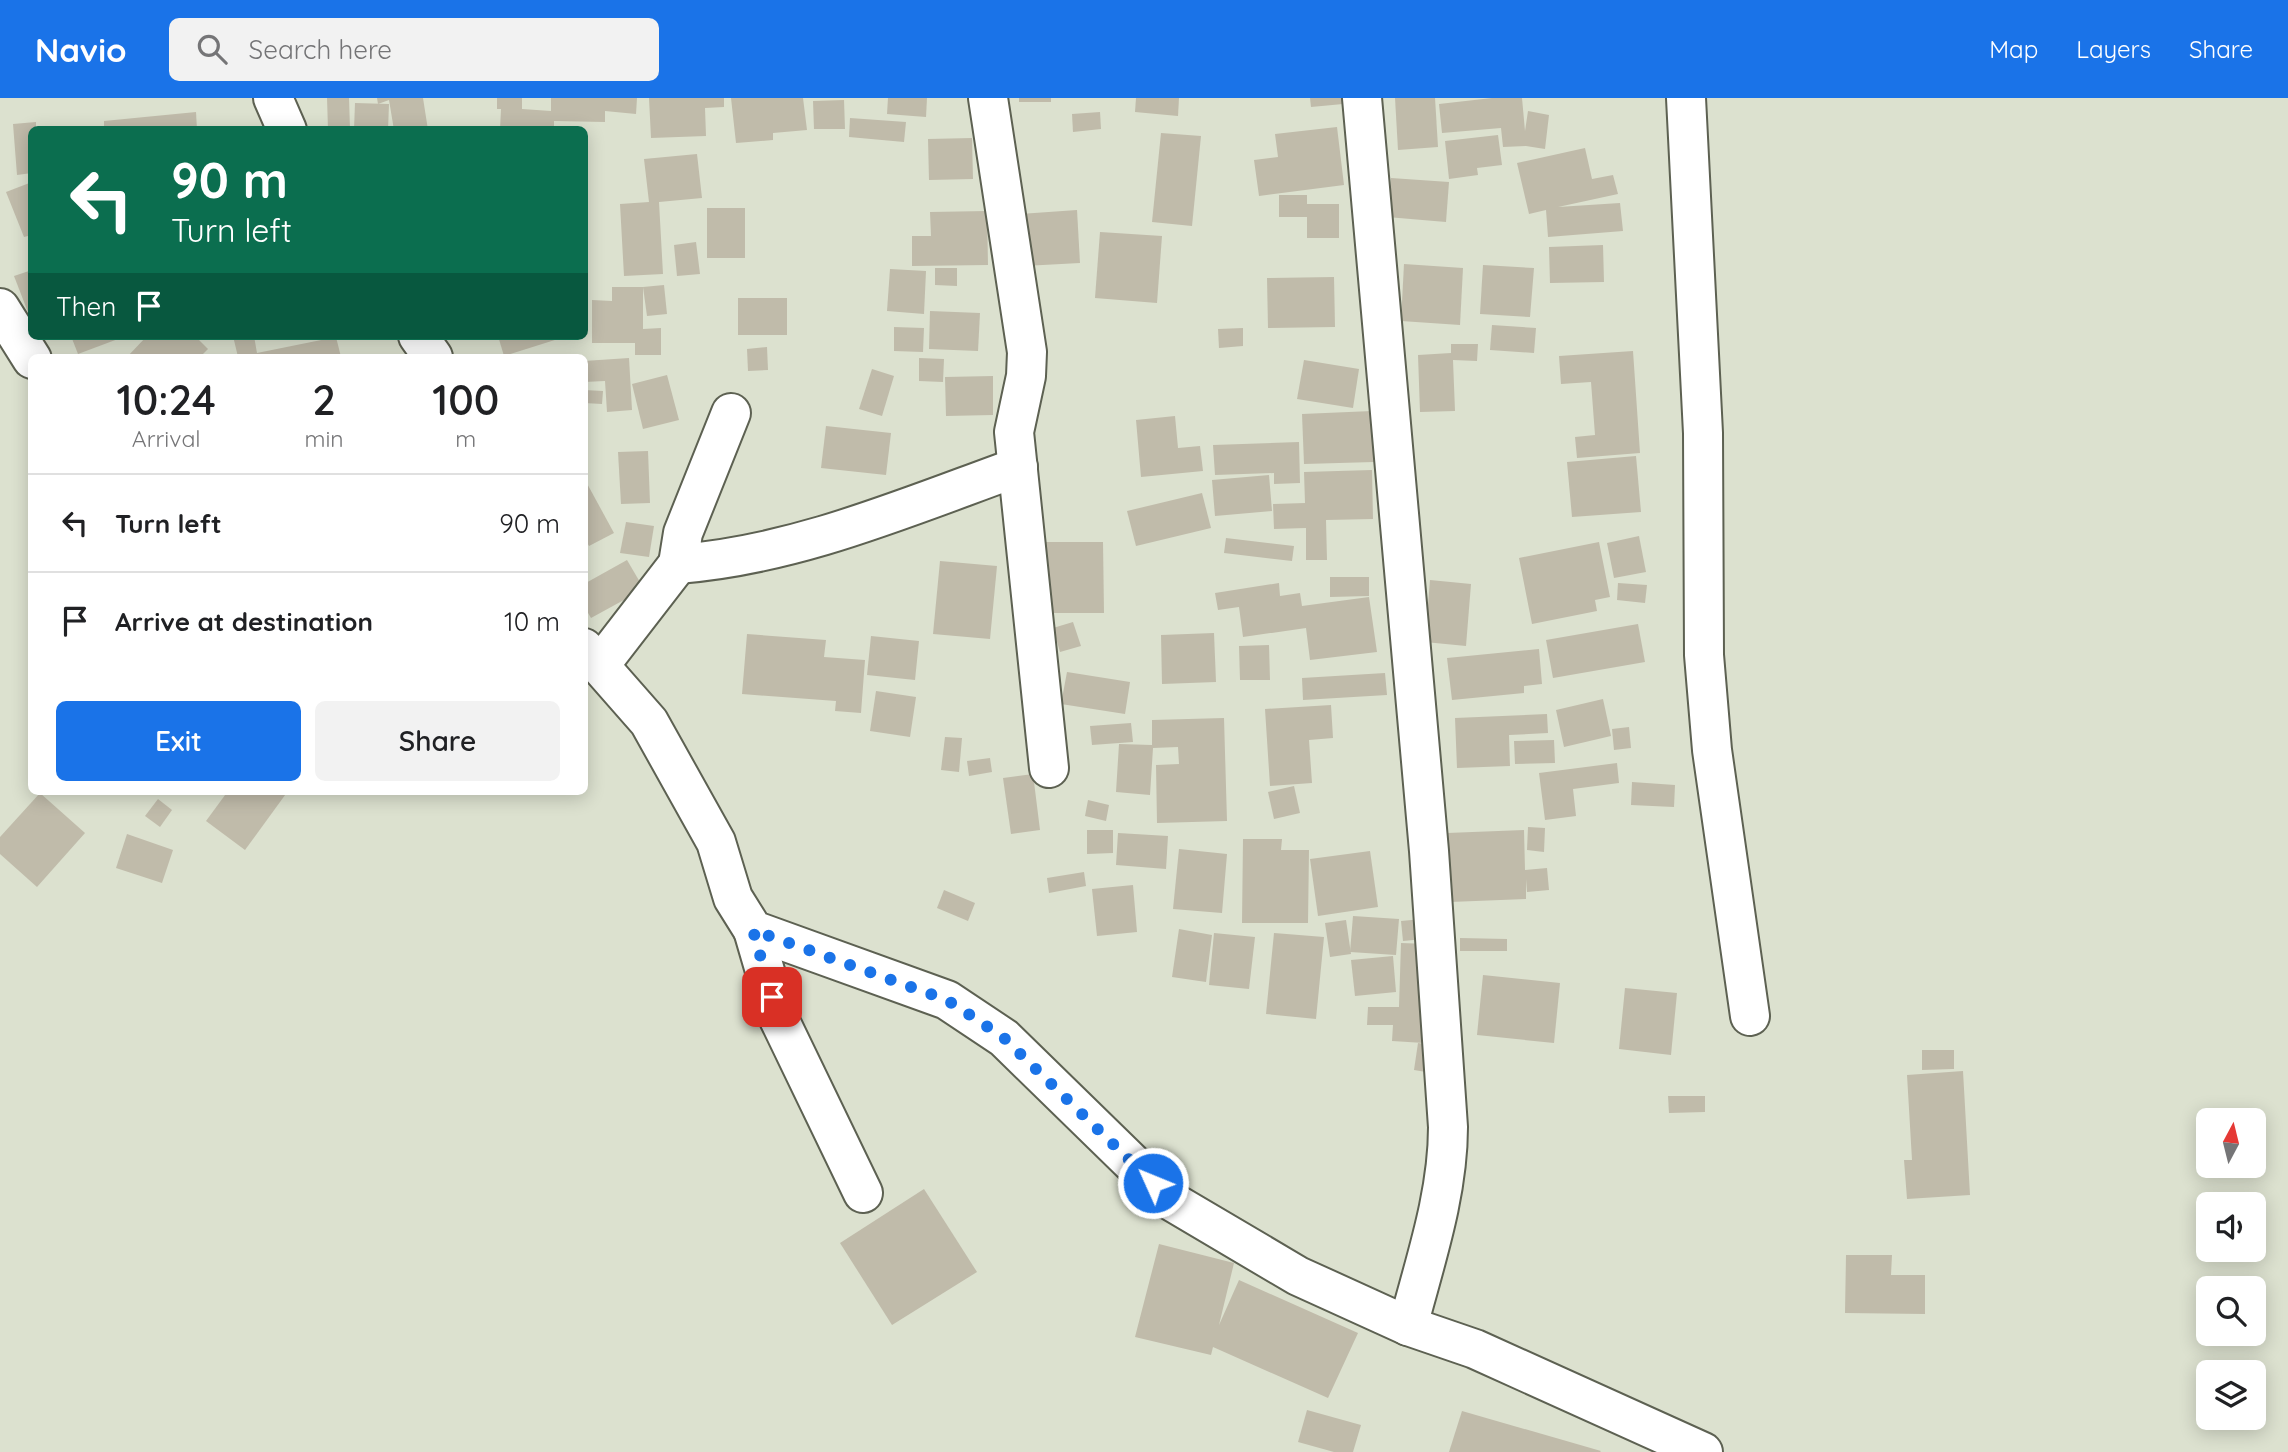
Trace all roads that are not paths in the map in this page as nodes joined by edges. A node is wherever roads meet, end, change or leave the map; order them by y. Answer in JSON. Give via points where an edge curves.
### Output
{"nodes":[{"id":1,"x":273,"y":98,"type":"edge"},
{"id":2,"x":988,"y":98,"type":"edge"},
{"id":3,"x":1362,"y":98,"type":"edge"},
{"id":4,"x":1686,"y":98,"type":"edge"},
{"id":5,"x":285,"y":126,"type":"edge"},
{"id":6,"x":0,"y":308,"type":"edge"},
{"id":7,"x":29,"y":354,"type":"edge"},
{"id":8,"x":730,"y":413,"type":"dead end"},
{"id":9,"x":1018,"y":467,"type":"junction"},
{"id":10,"x":678,"y":564,"type":"junction"},
{"id":11,"x":592,"y":656,"type":"edge"},
{"id":12,"x":1049,"y":768,"type":"dead end"},
{"id":13,"x":753,"y":930,"type":"junction"},
{"id":14,"x":1750,"y":1016,"type":"dead end"},
{"id":15,"x":863,"y":1193,"type":"dead end"},
{"id":16,"x":1408,"y":1326,"type":"junction"},
{"id":17,"x":1703,"y":1452,"type":"edge"}],
"edges":[{"from":1,"to":5,"type":"street"},
{"from":2,"to":9,"type":"street","via":[[1027,352],[1014,432]]},
{"from":3,"to":16,"type":"street","via":[[1429,851],[1448,1128],[1441,1202]]},
{"from":4,"to":14,"type":"street","via":[[1703,433],[1704,655],[1712,750]]},
{"from":6,"to":7,"type":"street"},
{"from":8,"to":10,"type":"street","via":[[683,533]]},
{"from":9,"to":10,"type":"street","via":[[811,541]]},
{"from":9,"to":12,"type":"street"},
{"from":10,"to":11,"type":"street"},
{"from":11,"to":13,"type":"street","via":[[649,722],[716,842],[733,898]]},
{"from":13,"to":15,"type":"street","via":[[779,1019]]},
{"from":13,"to":16,"type":"street","via":[[947,1000],[1004,1038],[1171,1201],[1298,1276]]},
{"from":16,"to":17,"type":"street","via":[[1475,1349]]}]}
